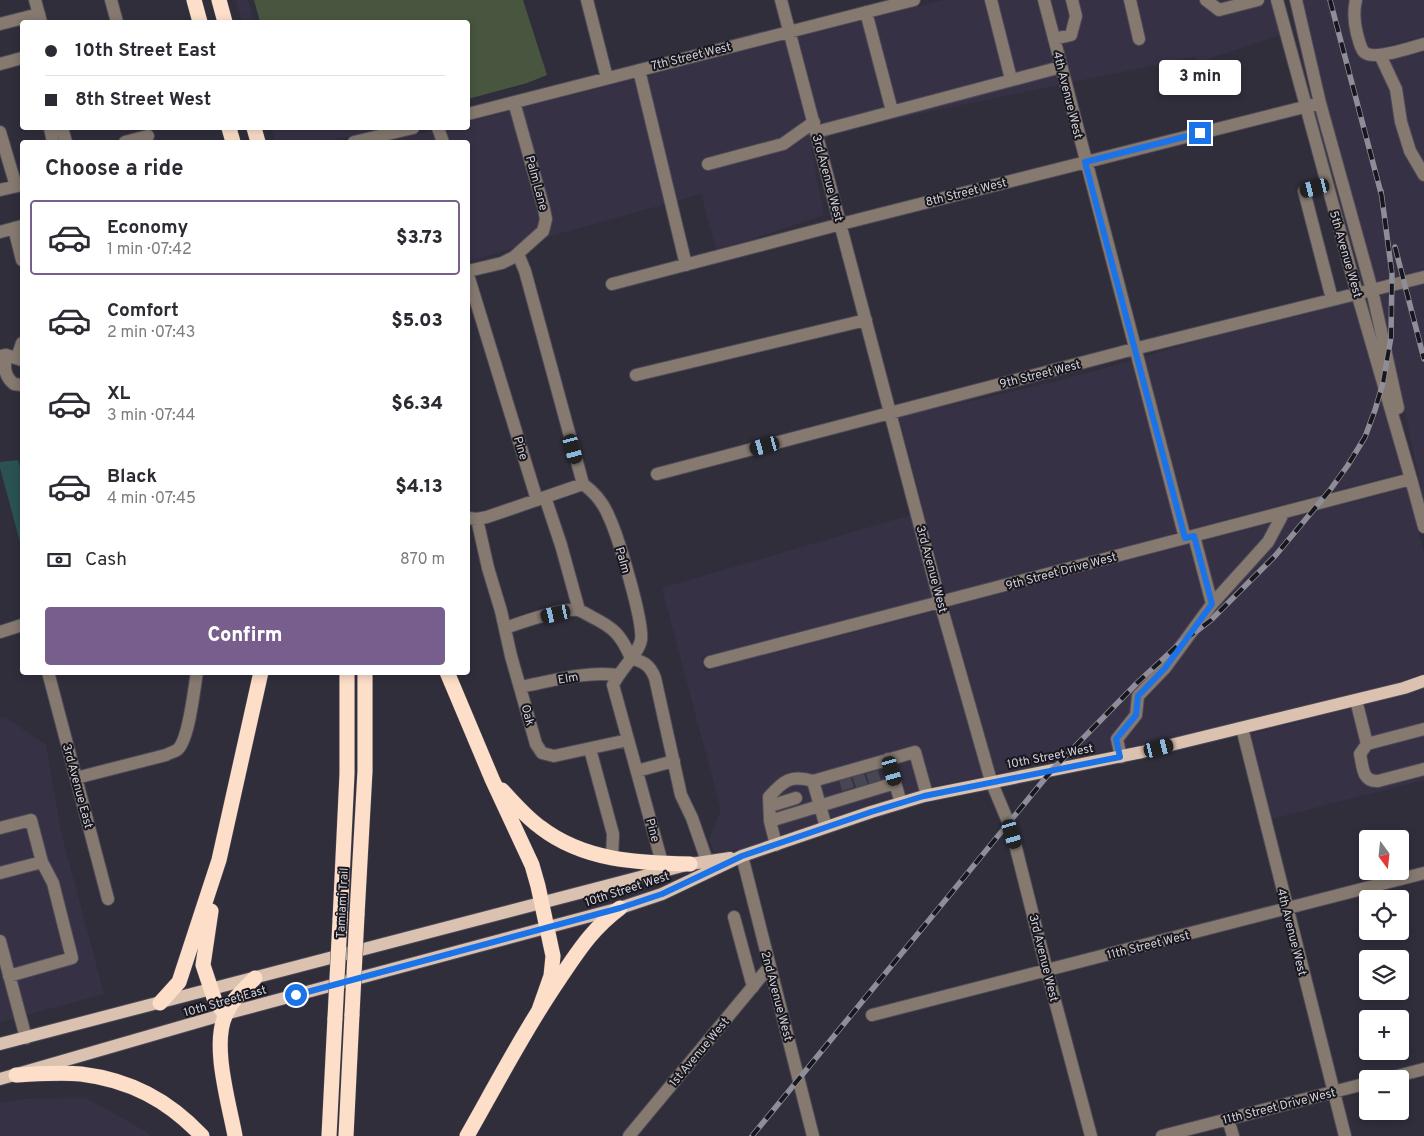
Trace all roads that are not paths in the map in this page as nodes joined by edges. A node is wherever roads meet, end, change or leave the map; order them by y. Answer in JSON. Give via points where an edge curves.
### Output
{"nodes":[{"id":1,"x":35,"y":0,"type":"edge"},
{"id":2,"x":111,"y":0,"type":"edge"},
{"id":3,"x":194,"y":0,"type":"edge"},
{"id":4,"x":219,"y":0,"type":"edge"},
{"id":5,"x":587,"y":0,"type":"edge"},
{"id":6,"x":781,"y":0,"type":"edge"},
{"id":7,"x":914,"y":0,"type":"edge"},
{"id":8,"x":991,"y":0,"type":"edge"},
{"id":9,"x":1044,"y":0,"type":"edge"},
{"id":10,"x":1072,"y":0,"type":"edge"},
{"id":11,"x":1130,"y":0,"type":"edge"},
{"id":12,"x":1206,"y":0,"type":"edge"},
{"id":13,"x":1258,"y":0,"type":"edge"},
{"id":14,"x":1277,"y":0,"type":"edge"},
{"id":15,"x":1296,"y":0,"type":"edge"},
{"id":16,"x":1356,"y":0,"type":"edge"},
{"id":17,"x":866,"y":12,"type":"junction"},
{"id":18,"x":40,"y":18,"type":"edge"},
{"id":19,"x":27,"y":20,"type":"edge"},
{"id":20,"x":117,"y":20,"type":"edge"},
{"id":21,"x":199,"y":20,"type":"edge"},
{"id":22,"x":224,"y":20,"type":"edge"},
{"id":23,"x":20,"y":21,"type":"edge"},
{"id":24,"x":0,"y":24,"type":"edge"},
{"id":25,"x":790,"y":31,"type":"junction"},
{"id":26,"x":1054,"y":39,"type":"junction"},
{"id":27,"x":1139,"y":39,"type":"dead end"},
{"id":28,"x":1424,"y":44,"type":"edge"},
{"id":29,"x":1380,"y":55,"type":"junction"},
{"id":30,"x":20,"y":59,"type":"edge"},
{"id":31,"x":0,"y":64,"type":"edge"},
{"id":32,"x":1061,"y":67,"type":"junction"},
{"id":33,"x":639,"y":70,"type":"junction"},
{"id":34,"x":607,"y":78,"type":"junction"},
{"id":35,"x":1011,"y":79,"type":"junction"},
{"id":36,"x":514,"y":102,"type":"junction"},
{"id":37,"x":1320,"y":103,"type":"junction"},
{"id":38,"x":1305,"y":106,"type":"junction"},
{"id":39,"x":892,"y":111,"type":"junction"},
{"id":40,"x":470,"y":113,"type":"edge"},
{"id":41,"x":815,"y":127,"type":"junction"},
{"id":42,"x":405,"y":130,"type":"edge"},
{"id":43,"x":0,"y":132,"type":"edge"},
{"id":44,"x":148,"y":135,"type":"edge"},
{"id":45,"x":132,"y":140,"type":"edge"},
{"id":46,"x":362,"y":140,"type":"edge"},
{"id":47,"x":1085,"y":162,"type":"junction"},
{"id":48,"x":708,"y":164,"type":"dead end"},
{"id":49,"x":1424,"y":175,"type":"edge"},
{"id":50,"x":1327,"y":185,"type":"junction"},
{"id":51,"x":19,"y":186,"type":"edge"},
{"id":52,"x":0,"y":190,"type":"edge"},
{"id":53,"x":840,"y":224,"type":"junction"},
{"id":54,"x":18,"y":227,"type":"edge"},
{"id":55,"x":0,"y":232,"type":"edge"},
{"id":56,"x":20,"y":244,"type":"edge"},
{"id":57,"x":518,"y":254,"type":"junction"},
{"id":58,"x":686,"y":264,"type":"junction"},
{"id":59,"x":470,"y":272,"type":"edge"},
{"id":60,"x":1424,"y":277,"type":"edge"},
{"id":61,"x":470,"y":279,"type":"edge"},
{"id":62,"x":612,"y":284,"type":"dead end"},
{"id":63,"x":1372,"y":290,"type":"junction"},
{"id":64,"x":1357,"y":293,"type":"junction"},
{"id":65,"x":1332,"y":300,"type":"junction"},
{"id":66,"x":866,"y":320,"type":"junction"},
{"id":67,"x":20,"y":346,"type":"edge"},
{"id":68,"x":1134,"y":349,"type":"junction"},
{"id":69,"x":11,"y":357,"type":"edge"},
{"id":70,"x":636,"y":376,"type":"dead end"},
{"id":71,"x":20,"y":385,"type":"edge"},
{"id":72,"x":891,"y":412,"type":"junction"},
{"id":73,"x":657,"y":474,"type":"dead end"},
{"id":74,"x":1412,"y":479,"type":"junction"},
{"id":75,"x":583,"y":484,"type":"junction"},
{"id":76,"x":541,"y":498,"type":"junction"},
{"id":77,"x":1284,"y":512,"type":"junction"},
{"id":78,"x":472,"y":519,"type":"edge"},
{"id":79,"x":1424,"y":527,"type":"edge"},
{"id":80,"x":1189,"y":537,"type":"junction"},
{"id":81,"x":940,"y":602,"type":"junction"},
{"id":82,"x":1212,"y":604,"type":"junction"},
{"id":83,"x":579,"y":610,"type":"junction"},
{"id":84,"x":20,"y":626,"type":"edge"},
{"id":85,"x":505,"y":628,"type":"junction"},
{"id":86,"x":0,"y":632,"type":"edge"},
{"id":87,"x":631,"y":658,"type":"junction"},
{"id":88,"x":710,"y":662,"type":"dead end"},
{"id":89,"x":49,"y":675,"type":"edge"},
{"id":90,"x":196,"y":675,"type":"edge"},
{"id":91,"x":260,"y":675,"type":"edge"},
{"id":92,"x":347,"y":675,"type":"edge"},
{"id":93,"x":365,"y":675,"type":"edge"},
{"id":94,"x":448,"y":675,"type":"edge"},
{"id":95,"x":617,"y":675,"type":"junction"},
{"id":96,"x":1424,"y":681,"type":"edge"},
{"id":97,"x":520,"y":687,"type":"junction"},
{"id":98,"x":1356,"y":700,"type":"junction"},
{"id":99,"x":1242,"y":728,"type":"junction"},
{"id":100,"x":1424,"y":729,"type":"edge"},
{"id":101,"x":628,"y":740,"type":"junction"},
{"id":102,"x":1367,"y":744,"type":"junction"},
{"id":103,"x":590,"y":749,"type":"junction"},
{"id":104,"x":1120,"y":757,"type":"junction"},
{"id":105,"x":888,"y":759,"type":"junction"},
{"id":106,"x":674,"y":762,"type":"junction"},
{"id":107,"x":1424,"y":769,"type":"edge"},
{"id":108,"x":637,"y":771,"type":"junction"},
{"id":109,"x":873,"y":777,"type":"junction"},
{"id":110,"x":76,"y":778,"type":"junction"},
{"id":111,"x":492,"y":779,"type":"junction"},
{"id":112,"x":860,"y":781,"type":"junction"},
{"id":113,"x":991,"y":782,"type":"junction"},
{"id":114,"x":895,"y":783,"type":"junction"},
{"id":115,"x":847,"y":784,"type":"junction"},
{"id":116,"x":808,"y":792,"type":"junction"},
{"id":117,"x":928,"y":795,"type":"junction"},
{"id":118,"x":901,"y":803,"type":"junction"},
{"id":119,"x":770,"y":806,"type":"junction"},
{"id":120,"x":820,"y":806,"type":"junction"},
{"id":121,"x":770,"y":821,"type":"junction"},
{"id":122,"x":826,"y":827,"type":"junction"},
{"id":123,"x":0,"y":828,"type":"edge"},
{"id":124,"x":776,"y":845,"type":"junction"},
{"id":125,"x":742,"y":856,"type":"junction"},
{"id":126,"x":612,"y":859,"type":"junction"},
{"id":127,"x":219,"y":860,"type":"junction"},
{"id":128,"x":707,"y":861,"type":"junction"},
{"id":129,"x":42,"y":862,"type":"junction"},
{"id":130,"x":690,"y":864,"type":"joint"},
{"id":131,"x":663,"y":867,"type":"junction"},
{"id":132,"x":0,"y":873,"type":"edge"},
{"id":133,"x":1424,"y":873,"type":"edge"},
{"id":134,"x":108,"y":899,"type":"dead end"},
{"id":135,"x":542,"y":903,"type":"junction"},
{"id":136,"x":620,"y":908,"type":"junction"},
{"id":137,"x":1286,"y":909,"type":"junction"},
{"id":138,"x":734,"y":917,"type":"dead end"},
{"id":139,"x":546,"y":927,"type":"junction"},
{"id":140,"x":0,"y":941,"type":"edge"},
{"id":141,"x":769,"y":968,"type":"junction"},
{"id":142,"x":1046,"y":971,"type":"junction"},
{"id":143,"x":9,"y":976,"type":"junction"},
{"id":144,"x":255,"y":978,"type":"junction"},
{"id":145,"x":753,"y":987,"type":"junction"},
{"id":146,"x":211,"y":990,"type":"junction"},
{"id":147,"x":160,"y":1003,"type":"junction"},
{"id":148,"x":539,"y":1010,"type":"junction"},
{"id":149,"x":226,"y":1014,"type":"junction"},
{"id":150,"x":872,"y":1015,"type":"dead end"},
{"id":151,"x":26,"y":1038,"type":"junction"},
{"id":152,"x":0,"y":1044,"type":"edge"},
{"id":153,"x":1424,"y":1069,"type":"edge"},
{"id":154,"x":1409,"y":1073,"type":"edge"},
{"id":155,"x":16,"y":1075,"type":"junction"},
{"id":156,"x":0,"y":1079,"type":"edge"},
{"id":157,"x":1359,"y":1085,"type":"edge"},
{"id":158,"x":1334,"y":1092,"type":"junction"},
{"id":159,"x":1228,"y":1119,"type":"junction"},
{"id":160,"x":202,"y":1136,"type":"edge"},
{"id":161,"x":235,"y":1136,"type":"edge"},
{"id":162,"x":329,"y":1136,"type":"edge"},
{"id":163,"x":346,"y":1136,"type":"edge"},
{"id":164,"x":467,"y":1136,"type":"edge"},
{"id":165,"x":629,"y":1136,"type":"edge"},
{"id":166,"x":813,"y":1136,"type":"edge"},
{"id":167,"x":1091,"y":1136,"type":"edge"},
{"id":168,"x":1162,"y":1136,"type":"edge"},
{"id":169,"x":1233,"y":1136,"type":"edge"},
{"id":170,"x":1344,"y":1136,"type":"edge"}],
"edges":[{"from":1,"to":18,"type":"street"},
{"from":2,"to":20,"type":"street"},
{"from":3,"to":21,"type":"highway"},
{"from":4,"to":22,"type":"highway"},
{"from":5,"to":34,"type":"street"},
{"from":6,"to":25,"type":"street","name":"3rd Avenue West"},
{"from":7,"to":17,"type":"street","name":"7th Street West"},
{"from":8,"to":35,"type":"street"},
{"from":9,"to":26,"type":"street","name":"4th Avenue West"},
{"from":10,"to":26,"type":"street","via":[[1076,16],[1071,35]]},
{"from":11,"to":27,"type":"street"},
{"from":12,"to":13,"type":"street","via":[[1219,10]]},
{"from":14,"to":38,"type":"street","name":"5th Avenue West"},
{"from":15,"to":37,"type":"street","name":"5th Avenue West"},
{"from":16,"to":29,"type":"street","via":[[1354,22],[1363,52]]},
{"from":17,"to":25,"type":"street","name":"7th Street West"},
{"from":17,"to":39,"type":"street"},
{"from":18,"to":19,"type":"street"},
{"from":23,"to":24,"type":"street"},
{"from":25,"to":33,"type":"street","name":"7th Street West"},
{"from":25,"to":41,"type":"street","name":"3rd Avenue West"},
{"from":26,"to":32,"type":"street","name":"4th Avenue West"},
{"from":28,"to":29,"type":"street"},
{"from":29,"to":49,"type":"street","via":[[1396,89],[1410,151]]},
{"from":30,"to":31,"type":"street"},
{"from":32,"to":35,"type":"street"},
{"from":32,"to":47,"type":"street","name":"4th Avenue West"},
{"from":33,"to":34,"type":"street","name":"7th Street West"},
{"from":33,"to":58,"type":"street"},
{"from":34,"to":36,"type":"street","name":"7th Street West"},
{"from":35,"to":39,"type":"street"},
{"from":36,"to":40,"type":"street","name":"7th Street West"},
{"from":36,"to":57,"type":"street","name":"Palm Lane","via":[[546,219],[544,231]]},
{"from":37,"to":38,"type":"street","name":"8th Street West"},
{"from":37,"to":63,"type":"street","name":"5th Avenue West"},
{"from":38,"to":47,"type":"street","name":"8th Street West"},
{"from":38,"to":50,"type":"street","name":"5th Avenue West"},
{"from":39,"to":41,"type":"street"},
{"from":41,"to":48,"type":"street","via":[[782,144]]},
{"from":41,"to":53,"type":"street","name":"3rd Avenue West"},
{"from":42,"to":46,"type":"street"},
{"from":43,"to":51,"type":"street"},
{"from":44,"to":45,"type":"street"},
{"from":47,"to":53,"type":"street","name":"8th Street West"},
{"from":47,"to":68,"type":"street","name":"4th Avenue West"},
{"from":50,"to":64,"type":"street","name":"5th Avenue West"},
{"from":50,"to":65,"type":"street","via":[[1304,191]]},
{"from":51,"to":52,"type":"street"},
{"from":53,"to":58,"type":"street","name":"8th Street West"},
{"from":53,"to":66,"type":"street","name":"3rd Avenue West"},
{"from":54,"to":55,"type":"street"},
{"from":54,"to":56,"type":"street"},
{"from":57,"to":59,"type":"street","name":"Palm Lane","via":[[502,263]]},
{"from":57,"to":75,"type":"street","name":"Palm"},
{"from":58,"to":62,"type":"street","name":"8th Street West"},
{"from":60,"to":63,"type":"street","name":"9th Street West"},
{"from":61,"to":76,"type":"street","name":"Pine"},
{"from":63,"to":64,"type":"street","name":"9th Street West"},
{"from":63,"to":74,"type":"street","name":"5th Avenue West"},
{"from":64,"to":65,"type":"street","name":"9th Street West"},
{"from":64,"to":74,"type":"street","name":"5th Avenue West"},
{"from":65,"to":68,"type":"street","name":"9th Street West"},
{"from":66,"to":70,"type":"street"},
{"from":66,"to":72,"type":"street","name":"3rd Avenue West"},
{"from":67,"to":69,"type":"street"},
{"from":68,"to":72,"type":"street","name":"9th Street West"},
{"from":68,"to":80,"type":"street","name":"4th Avenue West"},
{"from":69,"to":71,"type":"street","via":[[4,367],[6,374],[14,384]]},
{"from":72,"to":73,"type":"street","name":"9th Street West"},
{"from":72,"to":81,"type":"street","name":"3rd Avenue West"},
{"from":74,"to":77,"type":"street","name":"9th Street Drive West"},
{"from":74,"to":79,"type":"street","name":"5th Avenue West"},
{"from":75,"to":76,"type":"street"},
{"from":75,"to":87,"type":"street","name":"Palm","via":[[609,515],[637,608],[642,641]]},
{"from":76,"to":78,"type":"street"},
{"from":76,"to":83,"type":"street","name":"Pine","via":[[561,545]]},
{"from":77,"to":80,"type":"street","name":"9th Street Drive West"},
{"from":77,"to":82,"type":"street","via":[[1268,542]]},
{"from":78,"to":85,"type":"street","name":"Oak"},
{"from":80,"to":81,"type":"street","name":"9th Street Drive West"},
{"from":80,"to":82,"type":"street","name":"4th Avenue West"},
{"from":81,"to":88,"type":"street","name":"9th Street Drive West"},
{"from":81,"to":113,"type":"street","name":"3rd Avenue West"},
{"from":82,"to":104,"type":"street","via":[[1165,668],[1138,696],[1136,715],[1116,739]]},
{"from":83,"to":85,"type":"street","via":[[542,616]]},
{"from":83,"to":87,"type":"street","via":[[615,631]]},
{"from":84,"to":86,"type":"street"},
{"from":85,"to":97,"type":"street","name":"Oak"},
{"from":87,"to":95,"type":"street","name":"Palm"},
{"from":87,"to":106,"type":"street","via":[[651,667]]},
{"from":89,"to":110,"type":"street","name":"3rd Avenue East"},
{"from":90,"to":110,"type":"street","via":[[184,740],[177,750]]},
{"from":91,"to":127,"type":"highway"},
{"from":92,"to":162,"type":"highway","name":"Tamiami Trail","bridge":true,"via":[[347,774]]},
{"from":93,"to":163,"type":"highway","name":"Tamiami Trail","bridge":true,"via":[[365,771]]},
{"from":94,"to":111,"type":"highway"},
{"from":95,"to":97,"type":"street","name":"Elm","via":[[601,673]]},
{"from":95,"to":101,"type":"street","name":"Pine","via":[[613,685]]},
{"from":96,"to":98,"type":"main road","name":"10th Street West"},
{"from":97,"to":103,"type":"street","name":"Oak","via":[[536,744],[542,753],[554,756]]},
{"from":98,"to":99,"type":"main road","name":"10th Street West"},
{"from":98,"to":102,"type":"street"},
{"from":99,"to":104,"type":"main road","name":"10th Street West"},
{"from":99,"to":137,"type":"street","name":"4th Avenue West"},
{"from":100,"to":102,"type":"street"},
{"from":101,"to":103,"type":"street","name":"Oak"},
{"from":101,"to":108,"type":"street","name":"Pine"},
{"from":102,"to":107,"type":"street","via":[[1360,754],[1364,774],[1371,781]]},
{"from":103,"to":126,"type":"street","via":[[613,834]]},
{"from":104,"to":113,"type":"main road","name":"10th Street West"},
{"from":105,"to":109,"type":"street"},
{"from":105,"to":114,"type":"street"},
{"from":105,"to":117,"type":"street","via":[[915,752]]},
{"from":106,"to":108,"type":"street"},
{"from":106,"to":128,"type":"street","via":[[681,795]]},
{"from":108,"to":131,"type":"street","name":"Pine"},
{"from":109,"to":112,"type":"street"},
{"from":109,"to":112,"type":"street"},
{"from":109,"to":114,"type":"street"},
{"from":110,"to":134,"type":"street","name":"3rd Avenue East"},
{"from":111,"to":126,"type":"highway","via":[[541,828],[573,846]]},
{"from":111,"to":135,"type":"highway","via":[[532,865]]},
{"from":112,"to":115,"type":"street"},
{"from":112,"to":115,"type":"street"},
{"from":113,"to":117,"type":"main road","name":"10th Street West"},
{"from":113,"to":142,"type":"street","name":"3rd Avenue West","via":[[1015,844]]},
{"from":114,"to":118,"type":"street"},
{"from":115,"to":116,"type":"street"},
{"from":115,"to":120,"type":"street"},
{"from":116,"to":119,"type":"street"},
{"from":116,"to":119,"type":"street","via":[[800,777],[785,781],[769,797]]},
{"from":116,"to":120,"type":"street"},
{"from":117,"to":118,"type":"main road","name":"10th Street West"},
{"from":118,"to":122,"type":"main road","name":"10th Street West"},
{"from":119,"to":121,"type":"street"},
{"from":120,"to":121,"type":"street"},
{"from":120,"to":122,"type":"street"},
{"from":121,"to":124,"type":"street"},
{"from":122,"to":124,"type":"main road","name":"10th Street West"},
{"from":123,"to":129,"type":"street","via":[[31,820]]},
{"from":124,"to":125,"type":"main road","name":"10th Street West"},
{"from":125,"to":128,"type":"main road","name":"10th Street West"},
{"from":125,"to":136,"type":"main road","name":"10th Street West","via":[[662,894]]},
{"from":125,"to":141,"type":"street","name":"2nd Avenue West"},
{"from":126,"to":131,"type":"highway"},
{"from":127,"to":146,"type":"highway","via":[[203,965]]},
{"from":127,"to":147,"type":"highway","via":[[179,982]]},
{"from":128,"to":130,"type":"main road","name":"10th Street West"},
{"from":129,"to":132,"type":"street"},
{"from":129,"to":143,"type":"street","via":[[53,883],[72,958]]},
{"from":130,"to":131,"type":"highway"},
{"from":131,"to":135,"type":"main road","name":"10th Street West"},
{"from":133,"to":137,"type":"street","name":"11th Street West"},
{"from":135,"to":139,"type":"highway"},
{"from":135,"to":144,"type":"main road","name":"10th Street East"},
{"from":136,"to":139,"type":"main road","name":"10th Street West"},
{"from":136,"to":148,"type":"highway","via":[[589,935]]},
{"from":137,"to":142,"type":"street","name":"11th Street West"},
{"from":137,"to":158,"type":"street","name":"4th Avenue West"},
{"from":138,"to":145,"type":"street"},
{"from":139,"to":148,"type":"highway","via":[[553,956],[552,976]]},
{"from":139,"to":149,"type":"main road","name":"10th Street East"},
{"from":140,"to":143,"type":"street"},
{"from":141,"to":145,"type":"street","name":"1st Avenue West"},
{"from":141,"to":166,"type":"street","name":"2nd Avenue West"},
{"from":142,"to":150,"type":"street","name":"11th Street West"},
{"from":142,"to":167,"type":"street","name":"3rd Avenue West"},
{"from":143,"to":151,"type":"street"},
{"from":144,"to":146,"type":"main road","name":"10th Street East"},
{"from":144,"to":149,"type":"highway","via":[[237,995]]},
{"from":145,"to":165,"type":"street","name":"1st Avenue West"},
{"from":146,"to":147,"type":"main road","name":"10th Street East"},
{"from":146,"to":149,"type":"highway"},
{"from":147,"to":151,"type":"main road","name":"10th Street East"},
{"from":148,"to":164,"type":"highway"},
{"from":149,"to":155,"type":"main road","name":"10th Street East"},
{"from":149,"to":161,"type":"highway","via":[[219,1050]]},
{"from":151,"to":152,"type":"main road","name":"10th Street East"},
{"from":153,"to":154,"type":"street"},
{"from":155,"to":156,"type":"main road","name":"10th Street East"},
{"from":155,"to":160,"type":"highway","via":[[80,1074],[111,1080],[146,1092],[170,1106]]},
{"from":157,"to":158,"type":"street","name":"11th Street Drive West"},
{"from":158,"to":159,"type":"street","name":"11th Street Drive West"},
{"from":158,"to":170,"type":"street","name":"4th Avenue West"},
{"from":159,"to":168,"type":"street","name":"11th Street Drive West"},
{"from":159,"to":169,"type":"street"}]}
